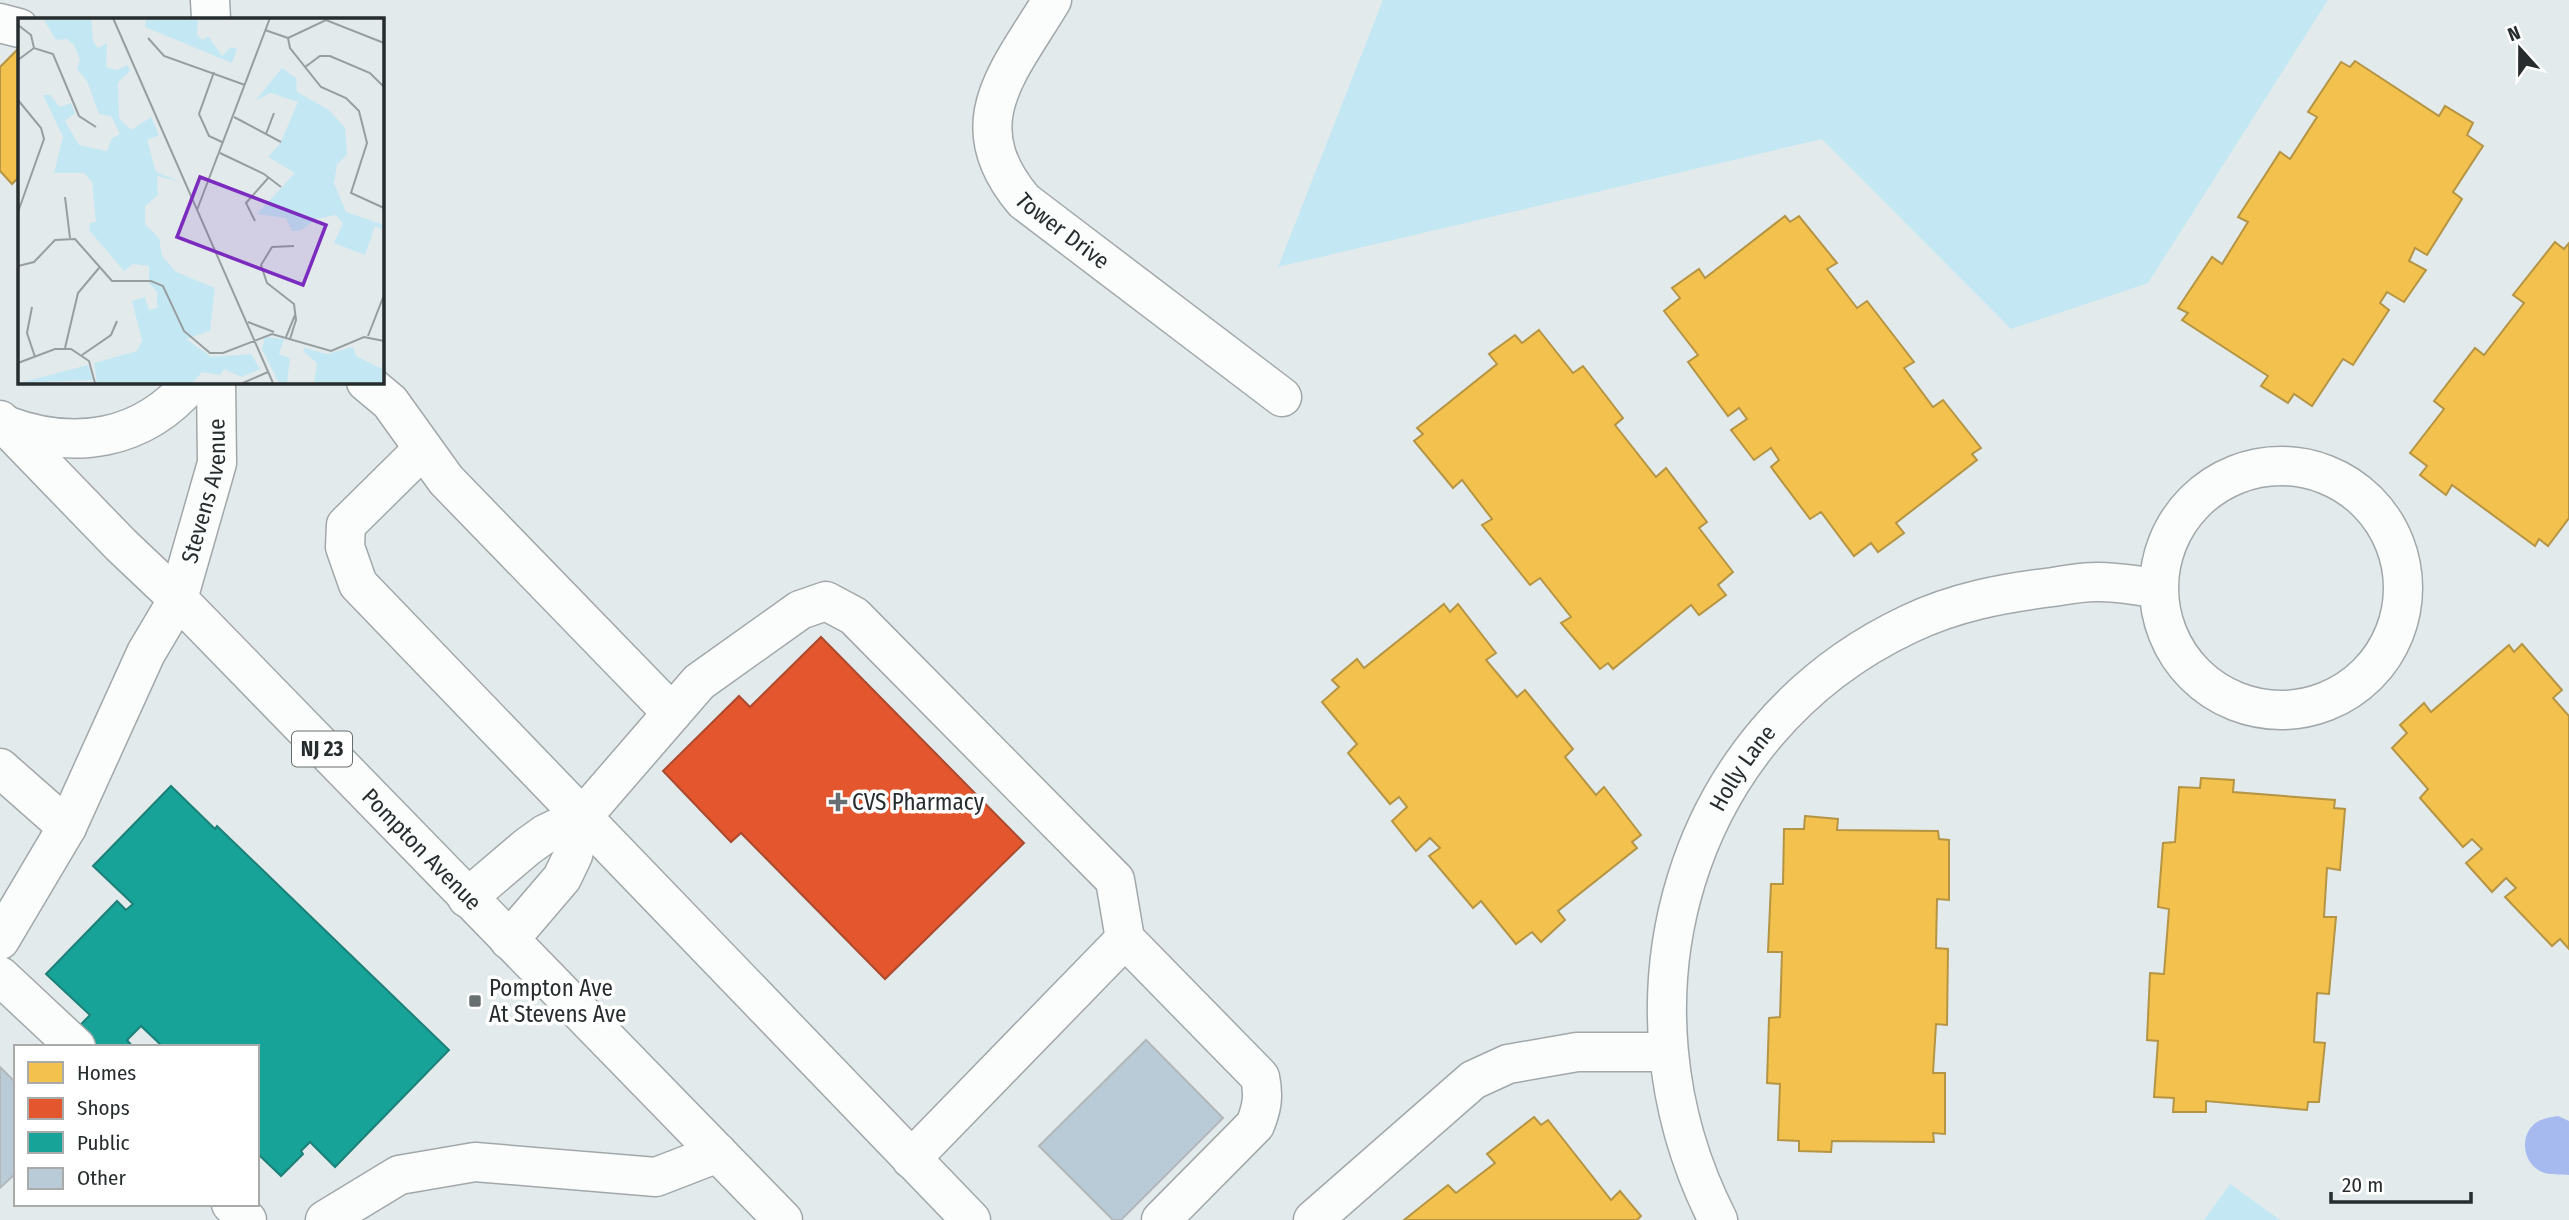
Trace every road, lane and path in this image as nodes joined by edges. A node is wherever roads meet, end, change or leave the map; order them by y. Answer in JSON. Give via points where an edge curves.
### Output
{"nodes":[{"id":1,"x":210,"y":0,"type":"edge"},
{"id":2,"x":1052,"y":0,"type":"edge"},
{"id":3,"x":211,"y":18,"type":"edge"},
{"id":4,"x":0,"y":23,"type":"edge"},
{"id":5,"x":18,"y":27,"type":"edge"},
{"id":6,"x":191,"y":383,"type":"edge"},
{"id":7,"x":216,"y":383,"type":"edge"},
{"id":8,"x":367,"y":383,"type":"edge"},
{"id":9,"x":1282,"y":397,"type":"dead end"},
{"id":10,"x":2,"y":422,"type":"edge"},
{"id":11,"x":423,"y":449,"type":"junction"},
{"id":12,"x":2158,"y":588,"type":"junction"},
{"id":13,"x":178,"y":599,"type":"junction"},
{"id":14,"x":673,"y":713,"type":"junction"},
{"id":15,"x":0,"y":768,"type":"edge"},
{"id":16,"x":583,"y":816,"type":"junction"},
{"id":17,"x":67,"y":827,"type":"junction"},
{"id":18,"x":467,"y":898,"type":"junction"},
{"id":19,"x":1125,"y":939,"type":"junction"},
{"id":20,"x":0,"y":940,"type":"edge"},
{"id":21,"x":509,"y":940,"type":"junction"},
{"id":22,"x":0,"y":976,"type":"edge"},
{"id":23,"x":74,"y":1045,"type":"edge"},
{"id":24,"x":1668,"y":1052,"type":"junction"},
{"id":25,"x":718,"y":1153,"type":"junction"},
{"id":26,"x":911,"y":1159,"type":"junction"},
{"id":27,"x":233,"y":1206,"type":"edge"},
{"id":28,"x":247,"y":1220,"type":"edge"},
{"id":29,"x":326,"y":1220,"type":"edge"},
{"id":30,"x":783,"y":1220,"type":"edge"},
{"id":31,"x":971,"y":1220,"type":"edge"},
{"id":32,"x":1161,"y":1220,"type":"edge"},
{"id":33,"x":1313,"y":1220,"type":"edge"},
{"id":34,"x":1718,"y":1220,"type":"edge"}],
"edges":[{"from":1,"to":3,"type":"street"},
{"from":2,"to":9,"type":"street","name":"Tower Drive","via":[[996,96],[993,140],[1009,183],[1024,201]]},
{"from":4,"to":5,"type":"street"},
{"from":6,"to":10,"type":"street","via":[[158,414],[107,436],[55,439]]},
{"from":7,"to":13,"type":"street","name":"Stevens Avenue","via":[[217,463]]},
{"from":8,"to":11,"type":"street","via":[[390,402]]},
{"from":10,"to":13,"type":"street","name":"Pompton Avenue","number":"NJ 23"},
{"from":11,"to":14,"type":"street","via":[[446,480]]},
{"from":11,"to":16,"type":"street","via":[[346,525],[345,547],[358,584]]},
{"from":12,"to":12,"type":"street","via":[[2165,628],[2184,663],[2213,691],[2250,707],[2291,710],[2330,700],[2364,678],[2389,647],[2402,608],[2402,568],[2389,530],[2365,498],[2331,476],[2292,466],[2251,469],[2214,486],[2184,513],[2165,549]]},
{"from":12,"to":24,"type":"street","name":"Holly Lane","via":[[2095,582],[2001,593],[1955,606],[1868,646],[1792,705],[1731,782],[1688,869],[1668,964]]},
{"from":13,"to":17,"type":"street","name":"Stevens Avenue","via":[[146,653]]},
{"from":13,"to":18,"type":"street","name":"Pompton Avenue","number":"NJ 23"},
{"from":14,"to":16,"type":"street"},
{"from":14,"to":19,"type":"street","via":[[699,682],[800,610],[825,601],[854,616],[1115,880]]},
{"from":15,"to":17,"type":"street"},
{"from":16,"to":18,"type":"street","via":[[544,834]]},
{"from":16,"to":21,"type":"street","via":[[562,878]]},
{"from":16,"to":26,"type":"street"},
{"from":17,"to":20,"type":"street","name":"Stevens Avenue"},
{"from":18,"to":21,"type":"street","name":"Pompton Avenue","number":"NJ 23"},
{"from":19,"to":26,"type":"street"},
{"from":19,"to":32,"type":"street","via":[[1260,1077],[1263,1092],[1255,1125]]},
{"from":21,"to":25,"type":"street","name":"Pompton Avenue","number":"NJ 23"},
{"from":22,"to":23,"type":"street"},
{"from":24,"to":33,"type":"street","via":[[1577,1052],[1508,1064],[1473,1080]]},
{"from":24,"to":34,"type":"street","name":"Holly Lane","via":[[1688,1149]]},
{"from":25,"to":29,"type":"street","via":[[656,1177],[475,1161],[399,1175]]},
{"from":25,"to":30,"type":"street","name":"Pompton Avenue","number":"NJ 23"},
{"from":26,"to":31,"type":"street"},
{"from":27,"to":28,"type":"street"}]}
